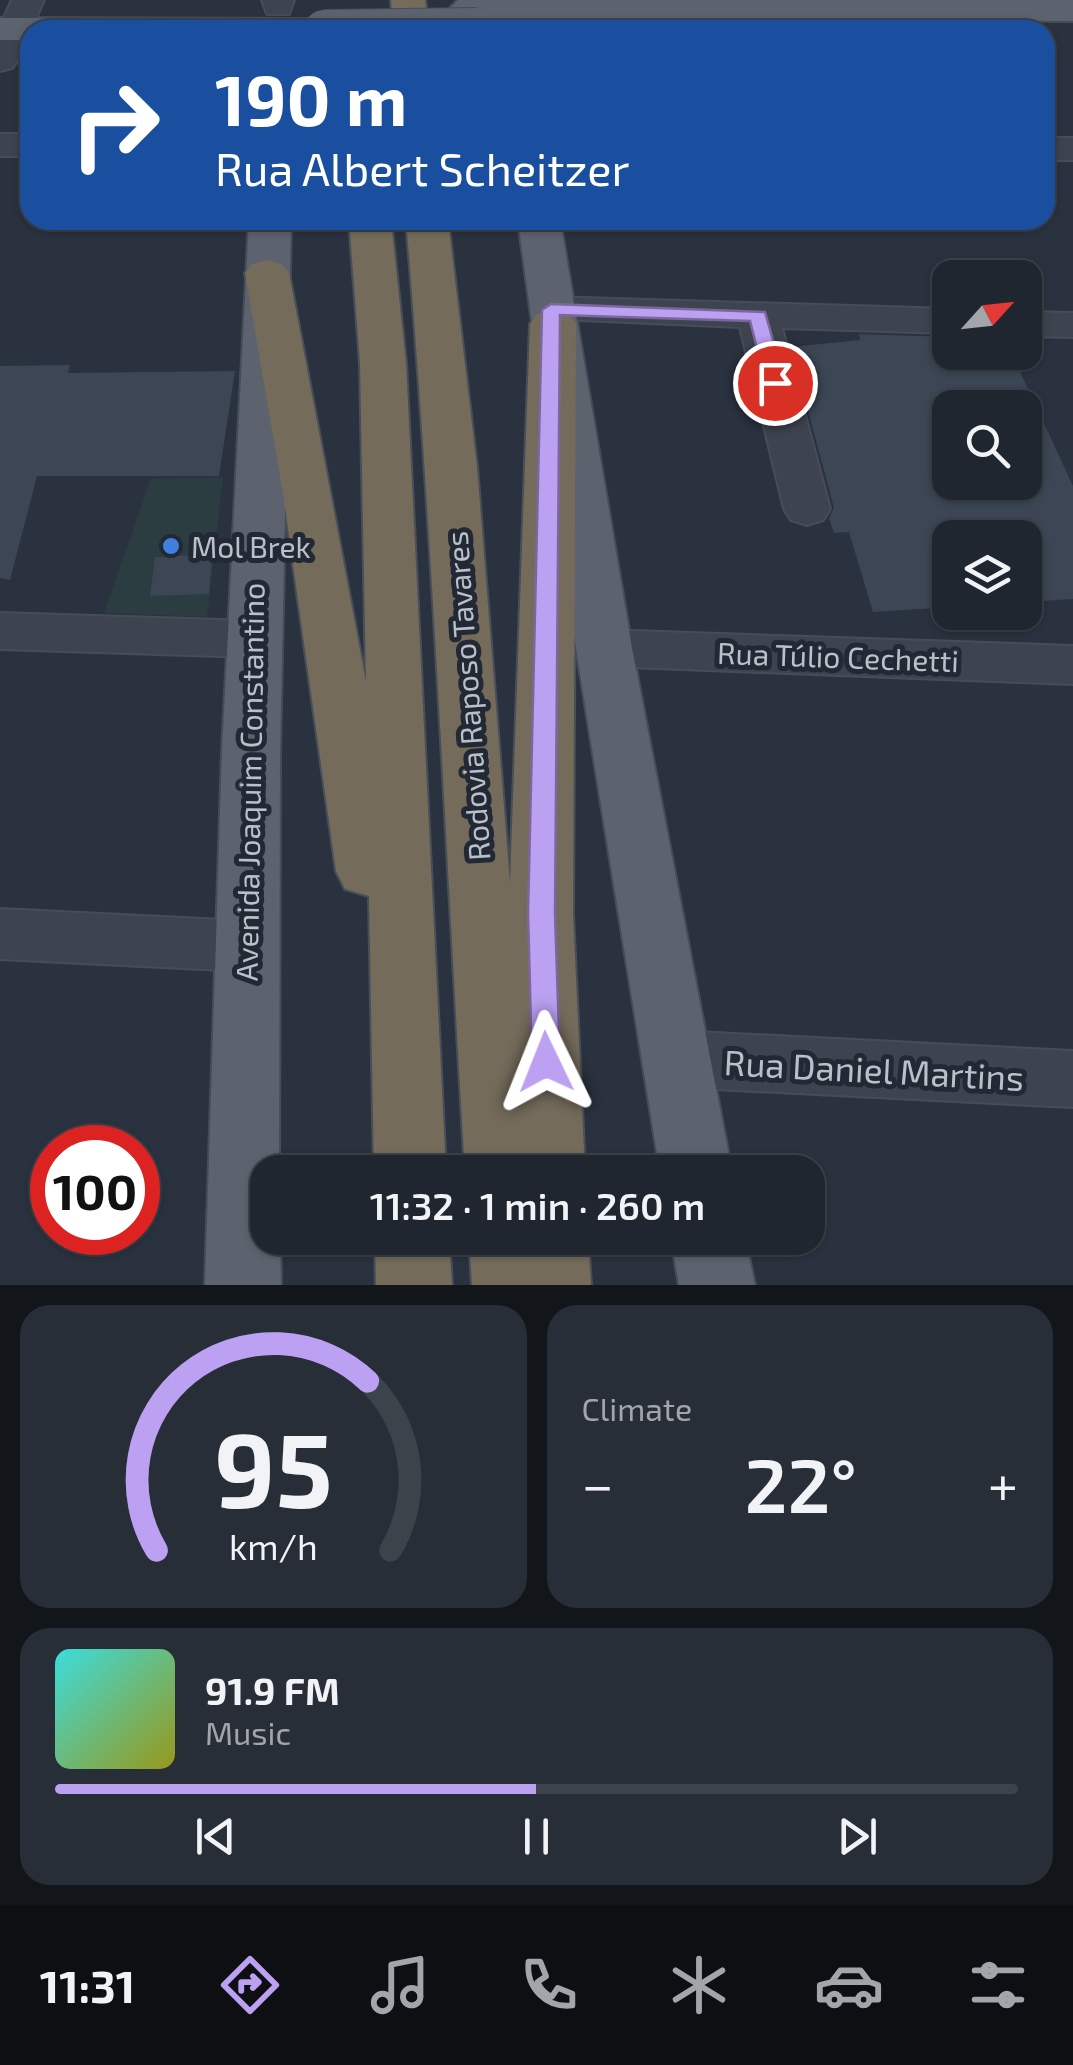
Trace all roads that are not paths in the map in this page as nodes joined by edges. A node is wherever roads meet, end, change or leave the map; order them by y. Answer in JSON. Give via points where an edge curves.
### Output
{"nodes":[{"id":1,"x":220,"y":0,"type":"edge"},
{"id":2,"x":602,"y":0,"type":"edge"},
{"id":3,"x":184,"y":6,"type":"junction"},
{"id":4,"x":1073,"y":10,"type":"edge"},
{"id":5,"x":916,"y":13,"type":"edge"},
{"id":6,"x":514,"y":16,"type":"edge"},
{"id":7,"x":277,"y":17,"type":"edge"},
{"id":8,"x":473,"y":18,"type":"edge"},
{"id":9,"x":637,"y":18,"type":"edge"},
{"id":10,"x":810,"y":18,"type":"edge"},
{"id":11,"x":321,"y":19,"type":"edge"},
{"id":12,"x":33,"y":20,"type":"edge"},
{"id":13,"x":117,"y":20,"type":"edge"},
{"id":14,"x":985,"y":20,"type":"edge"},
{"id":15,"x":371,"y":230,"type":"edge"},
{"id":16,"x":428,"y":230,"type":"edge"},
{"id":17,"x":540,"y":230,"type":"edge"},
{"id":18,"x":269,"y":246,"type":"edge"},
{"id":19,"x":758,"y":316,"type":"junction"},
{"id":20,"x":552,"y":317,"type":"junction"},
{"id":21,"x":932,"y":321,"type":"edge"},
{"id":22,"x":1042,"y":324,"type":"edge"},
{"id":23,"x":1073,"y":325,"type":"edge"},
{"id":24,"x":807,"y":509,"type":"dead end"},
{"id":25,"x":0,"y":631,"type":"edge"},
{"id":26,"x":252,"y":639,"type":"junction"},
{"id":27,"x":604,"y":648,"type":"junction"},
{"id":28,"x":1073,"y":665,"type":"edge"},
{"id":29,"x":0,"y":934,"type":"edge"},
{"id":30,"x":244,"y":946,"type":"junction"},
{"id":31,"x":676,"y":1060,"type":"junction"},
{"id":32,"x":1073,"y":1079,"type":"edge"},
{"id":33,"x":404,"y":1155,"type":"edge"},
{"id":34,"x":406,"y":1155,"type":"edge"},
{"id":35,"x":500,"y":1155,"type":"edge"},
{"id":36,"x":549,"y":1155,"type":"edge"},
{"id":37,"x":693,"y":1155,"type":"edge"},
{"id":38,"x":507,"y":1255,"type":"edge"},
{"id":39,"x":552,"y":1255,"type":"edge"},
{"id":40,"x":711,"y":1255,"type":"edge"},
{"id":41,"x":242,"y":1285,"type":"edge"},
{"id":42,"x":510,"y":1285,"type":"edge"},
{"id":43,"x":553,"y":1285,"type":"edge"},
{"id":44,"x":717,"y":1285,"type":"edge"}],
"edges":[{"from":1,"to":3,"type":"main road"},
{"from":2,"to":9,"type":"main road"},
{"from":3,"to":7,"type":"main road"},
{"from":3,"to":12,"type":"main road"},
{"from":4,"to":5,"type":"main road"},
{"from":5,"to":10,"type":"main road"},
{"from":5,"to":14,"type":"main road"},
{"from":6,"to":8,"type":"main road"},
{"from":6,"to":9,"type":"main road"},
{"from":7,"to":11,"type":"main road"},
{"from":7,"to":13,"type":"main road"},
{"from":8,"to":11,"type":"main road","bridge":true},
{"from":9,"to":10,"type":"main road"},
{"from":15,"to":34,"type":"highway","via":[[383,363]]},
{"from":16,"to":35,"type":"highway","name":"Rodovia Raposo Tavares","via":[[452,466]]},
{"from":17,"to":20,"type":"main road"},
{"from":18,"to":26,"type":"main road","name":"Avenida Joaquim Constantino"},
{"from":18,"to":33,"type":"highway","via":[[349,745]]},
{"from":19,"to":20,"type":"street"},
{"from":19,"to":21,"type":"street"},
{"from":19,"to":24,"type":"street"},
{"from":20,"to":27,"type":"main road"},
{"from":20,"to":36,"type":"highway","via":[[542,914]]},
{"from":22,"to":23,"type":"street"},
{"from":25,"to":26,"type":"street"},
{"from":26,"to":30,"type":"main road","name":"Avenida Joaquim Constantino"},
{"from":27,"to":28,"type":"street","name":"Rua Túlio Cechetti"},
{"from":27,"to":31,"type":"main road"},
{"from":29,"to":30,"type":"street"},
{"from":30,"to":41,"type":"main road","name":"Avenida Joaquim Constantino"},
{"from":31,"to":32,"type":"street","name":"Rua Daniel Martins"},
{"from":31,"to":37,"type":"main road"},
{"from":38,"to":42,"type":"highway"},
{"from":39,"to":43,"type":"highway"},
{"from":40,"to":44,"type":"main road"}]}
